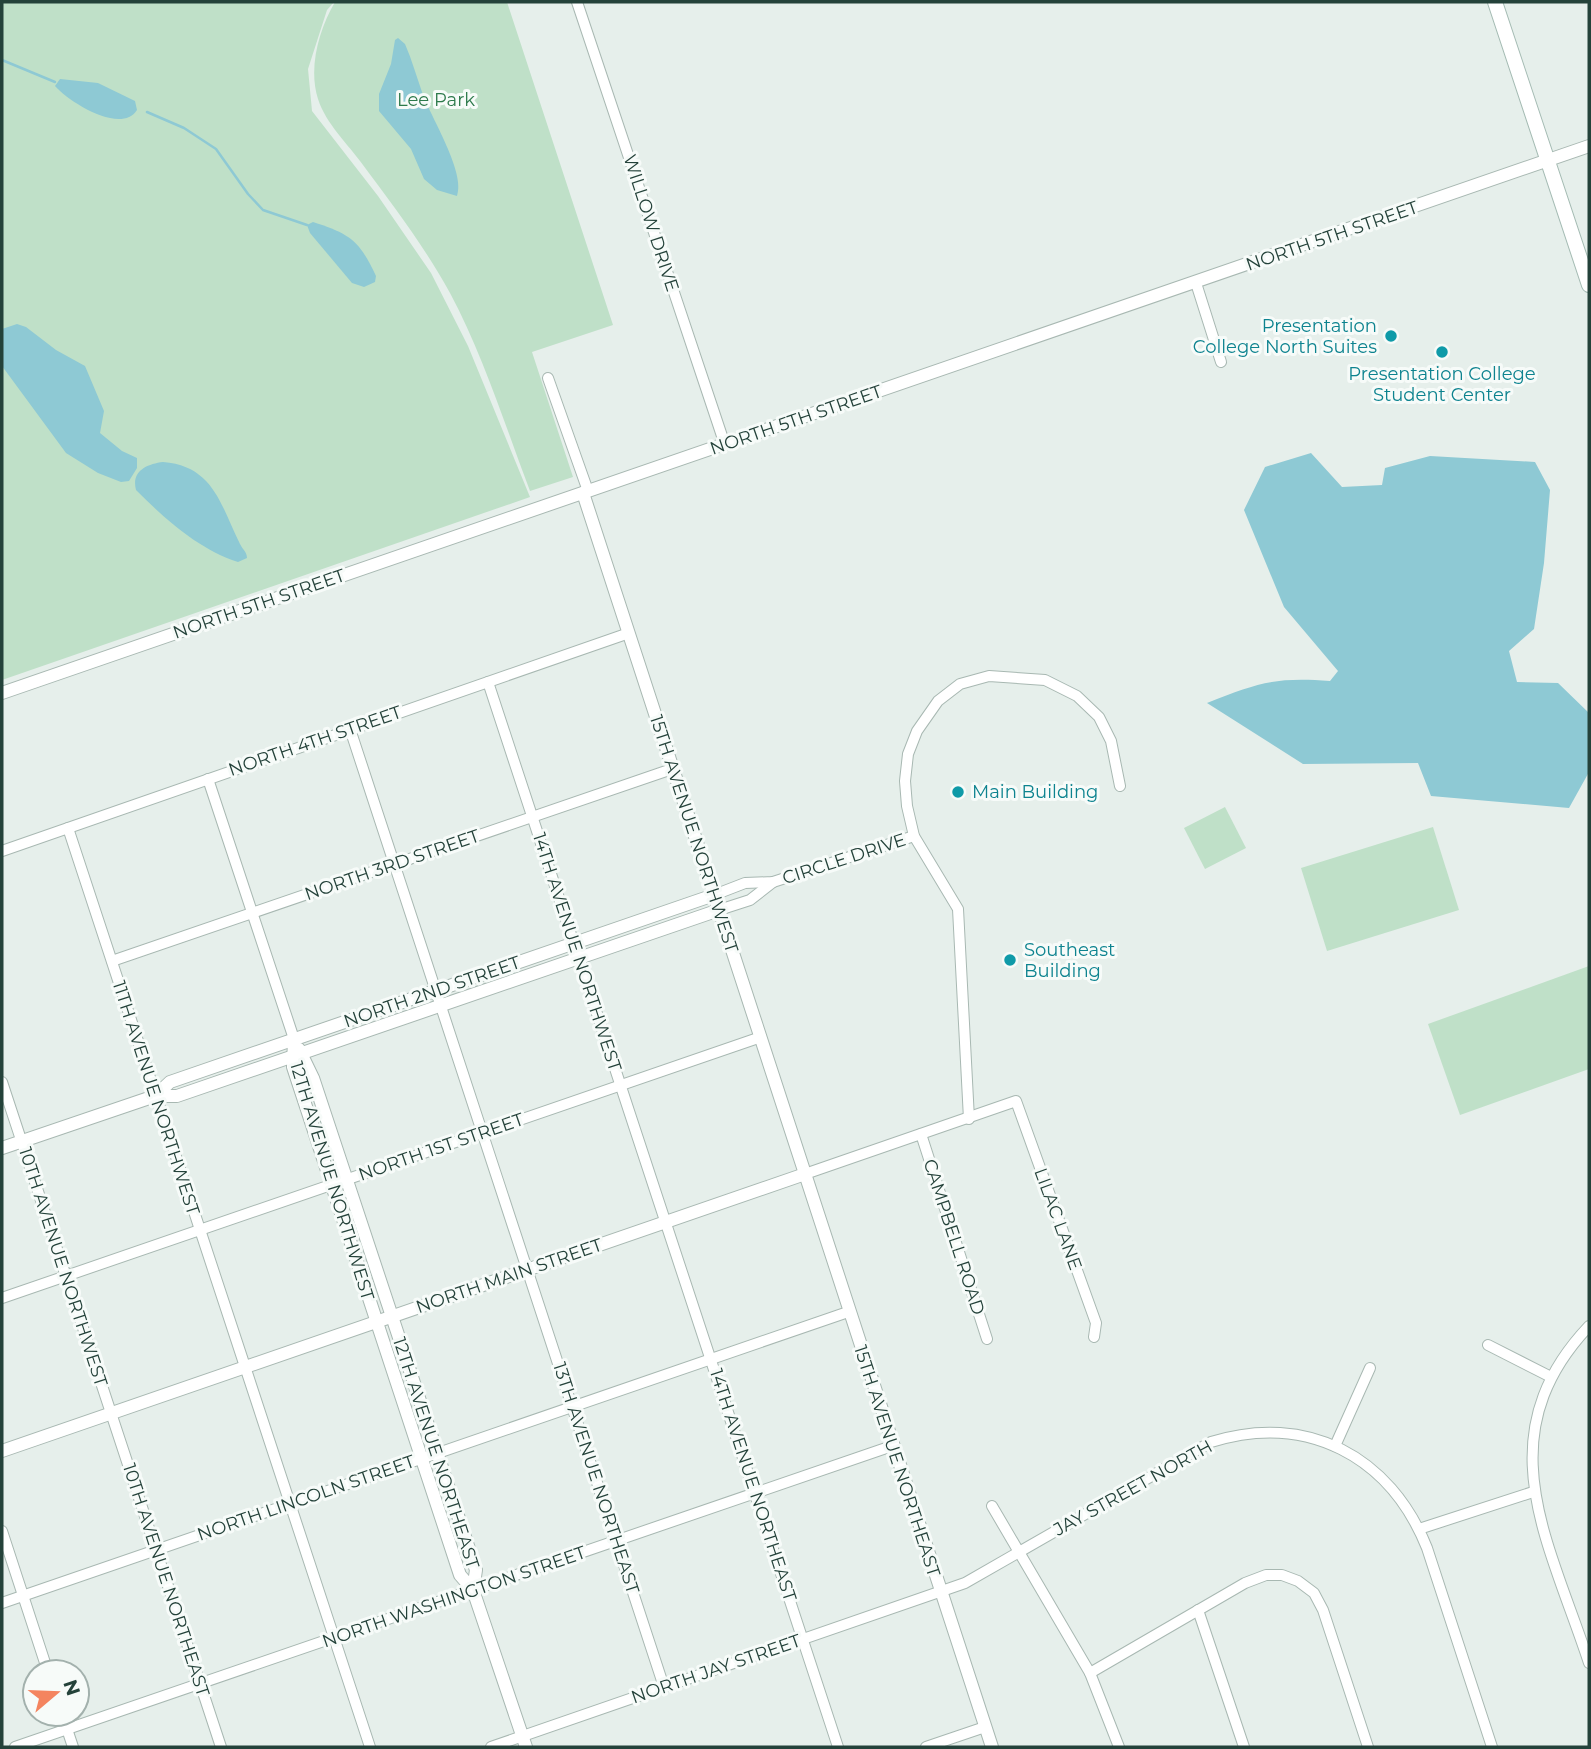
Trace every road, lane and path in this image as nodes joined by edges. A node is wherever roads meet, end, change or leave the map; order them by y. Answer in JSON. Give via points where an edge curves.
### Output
{"nodes":[{"id":1,"x":578,"y":2,"type":"edge"},
{"id":2,"x":1494,"y":2,"type":"edge"},
{"id":3,"x":1589,"y":146,"type":"edge"},
{"id":4,"x":1548,"y":160,"type":"junction"},
{"id":5,"x":1196,"y":283,"type":"junction"},
{"id":6,"x":1589,"y":285,"type":"edge"},
{"id":7,"x":1221,"y":362,"type":"dead end"},
{"id":8,"x":548,"y":378,"type":"dead end"},
{"id":9,"x":725,"y":445,"type":"junction"},
{"id":10,"x":585,"y":492,"type":"junction"},
{"id":11,"x":629,"y":633,"type":"junction"},
{"id":12,"x":488,"y":682,"type":"junction"},
{"id":13,"x":2,"y":693,"type":"edge"},
{"id":14,"x":350,"y":729,"type":"junction"},
{"id":15,"x":672,"y":769,"type":"junction"},
{"id":16,"x":208,"y":779,"type":"junction"},
{"id":17,"x":1120,"y":786,"type":"dead end"},
{"id":18,"x":532,"y":816,"type":"junction"},
{"id":19,"x":68,"y":828,"type":"junction"},
{"id":20,"x":914,"y":836,"type":"junction"},
{"id":21,"x":2,"y":851,"type":"edge"},
{"id":22,"x":395,"y":864,"type":"junction"},
{"id":23,"x":773,"y":882,"type":"junction"},
{"id":24,"x":713,"y":895,"type":"junction"},
{"id":25,"x":719,"y":910,"type":"junction"},
{"id":26,"x":251,"y":913,"type":"junction"},
{"id":27,"x":574,"y":943,"type":"junction"},
{"id":28,"x":579,"y":958,"type":"junction"},
{"id":29,"x":112,"y":961,"type":"junction"},
{"id":30,"x":436,"y":990,"type":"junction"},
{"id":31,"x":441,"y":1005,"type":"junction"},
{"id":32,"x":761,"y":1037,"type":"junction"},
{"id":33,"x":294,"y":1040,"type":"junction"},
{"id":34,"x":297,"y":1056,"type":"junction"},
{"id":35,"x":2,"y":1082,"type":"edge"},
{"id":36,"x":621,"y":1085,"type":"junction"},
{"id":37,"x":155,"y":1096,"type":"junction"},
{"id":38,"x":1016,"y":1101,"type":"joint"},
{"id":39,"x":969,"y":1118,"type":"junction"},
{"id":40,"x":482,"y":1132,"type":"junction"},
{"id":41,"x":920,"y":1134,"type":"junction"},
{"id":42,"x":22,"y":1142,"type":"junction"},
{"id":43,"x":2,"y":1149,"type":"edge"},
{"id":44,"x":805,"y":1174,"type":"junction"},
{"id":45,"x":347,"y":1179,"type":"junction"},
{"id":46,"x":331,"y":1184,"type":"junction"},
{"id":47,"x":666,"y":1222,"type":"junction"},
{"id":48,"x":200,"y":1230,"type":"junction"},
{"id":49,"x":527,"y":1270,"type":"junction"},
{"id":50,"x":67,"y":1276,"type":"junction"},
{"id":51,"x":2,"y":1298,"type":"edge"},
{"id":52,"x":848,"y":1312,"type":"junction"},
{"id":53,"x":392,"y":1316,"type":"junction"},
{"id":54,"x":376,"y":1322,"type":"junction"},
{"id":55,"x":1589,"y":1326,"type":"edge"},
{"id":56,"x":1094,"y":1338,"type":"dead end"},
{"id":57,"x":988,"y":1339,"type":"dead end"},
{"id":58,"x":1488,"y":1345,"type":"dead end"},
{"id":59,"x":711,"y":1358,"type":"junction"},
{"id":60,"x":244,"y":1367,"type":"junction"},
{"id":61,"x":1370,"y":1368,"type":"dead end"},
{"id":62,"x":1552,"y":1377,"type":"junction"},
{"id":63,"x":573,"y":1406,"type":"junction"},
{"id":64,"x":111,"y":1413,"type":"junction"},
{"id":65,"x":892,"y":1446,"type":"junction"},
{"id":66,"x":1335,"y":1446,"type":"junction"},
{"id":67,"x":2,"y":1451,"type":"edge"},
{"id":68,"x":437,"y":1453,"type":"junction"},
{"id":69,"x":421,"y":1458,"type":"junction"},
{"id":70,"x":1533,"y":1492,"type":"junction"},
{"id":71,"x":755,"y":1493,"type":"junction"},
{"id":72,"x":289,"y":1504,"type":"junction"},
{"id":73,"x":992,"y":1506,"type":"dead end"},
{"id":74,"x":1419,"y":1528,"type":"junction"},
{"id":75,"x":2,"y":1531,"type":"edge"},
{"id":76,"x":616,"y":1541,"type":"junction"},
{"id":77,"x":157,"y":1550,"type":"junction"},
{"id":78,"x":1019,"y":1553,"type":"junction"},
{"id":79,"x":473,"y":1590,"type":"junction"},
{"id":80,"x":941,"y":1592,"type":"junction"},
{"id":81,"x":23,"y":1595,"type":"junction"},
{"id":82,"x":2,"y":1603,"type":"edge"},
{"id":83,"x":1198,"y":1611,"type":"junction"},
{"id":84,"x":334,"y":1638,"type":"junction"},
{"id":85,"x":804,"y":1639,"type":"junction"},
{"id":86,"x":43,"y":1658,"type":"edge"},
{"id":87,"x":1589,"y":1662,"type":"edge"},
{"id":88,"x":1090,"y":1674,"type":"junction"},
{"id":89,"x":200,"y":1684,"type":"junction"},
{"id":90,"x":664,"y":1687,"type":"junction"},
{"id":91,"x":985,"y":1727,"type":"junction"},
{"id":92,"x":67,"y":1730,"type":"junction"},
{"id":93,"x":524,"y":1742,"type":"edge"},
{"id":94,"x":15,"y":1747,"type":"edge"},
{"id":95,"x":73,"y":1747,"type":"edge"},
{"id":96,"x":221,"y":1747,"type":"edge"},
{"id":97,"x":370,"y":1747,"type":"edge"},
{"id":98,"x":491,"y":1747,"type":"edge"},
{"id":99,"x":838,"y":1747,"type":"edge"},
{"id":100,"x":926,"y":1747,"type":"edge"},
{"id":101,"x":992,"y":1747,"type":"edge"},
{"id":102,"x":1119,"y":1747,"type":"edge"},
{"id":103,"x":1244,"y":1747,"type":"edge"},
{"id":104,"x":1368,"y":1747,"type":"edge"},
{"id":105,"x":1492,"y":1747,"type":"edge"}],
"edges":[{"from":1,"to":9,"type":"street","name":"WILLOW DRIVE"},
{"from":2,"to":4,"type":"main road"},
{"from":3,"to":4,"type":"street","name":"NORTH 5TH STREET"},
{"from":4,"to":5,"type":"street","name":"NORTH 5TH STREET"},
{"from":4,"to":6,"type":"main road"},
{"from":5,"to":7,"type":"street"},
{"from":5,"to":9,"type":"street","name":"NORTH 5TH STREET"},
{"from":8,"to":10,"type":"street","name":"15TH AVENUE NORTHWEST"},
{"from":9,"to":10,"type":"street","name":"NORTH 5TH STREET"},
{"from":10,"to":11,"type":"street","name":"15TH AVENUE NORTHWEST"},
{"from":10,"to":13,"type":"street","name":"NORTH 5TH STREET"},
{"from":11,"to":12,"type":"street","name":"NORTH 4TH STREET"},
{"from":11,"to":15,"type":"street","name":"15TH AVENUE NORTHWEST"},
{"from":12,"to":14,"type":"street","name":"NORTH 4TH STREET"},
{"from":12,"to":18,"type":"street","name":"14TH AVENUE NORTHWEST"},
{"from":14,"to":16,"type":"street","name":"NORTH 4TH STREET"},
{"from":14,"to":22,"type":"street","name":"13TH AVENUE NORTHEAST"},
{"from":15,"to":18,"type":"street","name":"NORTH 3RD STREET"},
{"from":15,"to":24,"type":"street","name":"15TH AVENUE NORTHWEST"},
{"from":16,"to":19,"type":"street","name":"NORTH 4TH STREET"},
{"from":16,"to":26,"type":"street","name":"12TH AVENUE NORTHWEST"},
{"from":17,"to":20,"type":"street","name":"CIRCLE DRIVE","via":[[1107,729],[1077,696],[1030,677],[974,678],[938,701],[912,742],[905,780]]},
{"from":18,"to":22,"type":"street","name":"NORTH 3RD STREET"},
{"from":18,"to":27,"type":"street","name":"14TH AVENUE NORTHWEST"},
{"from":19,"to":21,"type":"street","name":"NORTH 4TH STREET"},
{"from":19,"to":29,"type":"street","name":"11TH AVENUE NORTHWEST"},
{"from":20,"to":23,"type":"street","name":"CIRCLE DRIVE"},
{"from":20,"to":39,"type":"street","name":"CIRCLE DRIVE","via":[[958,909]]},
{"from":22,"to":26,"type":"street","name":"NORTH 3RD STREET"},
{"from":22,"to":30,"type":"street","name":"13TH AVENUE NORTHEAST"},
{"from":23,"to":24,"type":"street","name":"CIRCLE DRIVE","via":[[745,883]]},
{"from":23,"to":25,"type":"street","name":"CIRCLE DRIVE","via":[[750,900]]},
{"from":24,"to":25,"type":"street","name":"15TH AVENUE NORTHWEST"},
{"from":24,"to":27,"type":"street","name":"NORTH 2ND STREET"},
{"from":25,"to":28,"type":"street","name":"NORTH 2ND STREET"},
{"from":25,"to":32,"type":"street","name":"15TH AVENUE NORTHWEST"},
{"from":26,"to":29,"type":"street","name":"NORTH 3RD STREET"},
{"from":26,"to":33,"type":"street","name":"12TH AVENUE NORTHWEST"},
{"from":27,"to":28,"type":"street","name":"14TH AVENUE NORTHWEST"},
{"from":27,"to":30,"type":"street","name":"NORTH 2ND STREET"},
{"from":28,"to":31,"type":"street","name":"NORTH 2ND STREET"},
{"from":28,"to":36,"type":"street","name":"14TH AVENUE NORTHWEST"},
{"from":29,"to":37,"type":"street","name":"11TH AVENUE NORTHWEST"},
{"from":30,"to":31,"type":"street","name":"13TH AVENUE NORTHEAST"},
{"from":30,"to":33,"type":"street","name":"NORTH 2ND STREET"},
{"from":31,"to":34,"type":"street","name":"NORTH 2ND STREET"},
{"from":31,"to":40,"type":"street","name":"13TH AVENUE NORTHEAST"},
{"from":32,"to":36,"type":"street","name":"NORTH 1ST STREET"},
{"from":32,"to":44,"type":"street","name":"15TH AVENUE NORTHWEST"},
{"from":33,"to":34,"type":"street","name":"12TH AVENUE NORTHWEST"},
{"from":33,"to":37,"type":"street","name":"NORTH 2ND STREET","via":[[170,1082]]},
{"from":34,"to":37,"type":"street","name":"NORTH 2ND STREET","via":[[177,1096]]},
{"from":34,"to":45,"type":"street","name":"12TH AVENUE NORTHWEST"},
{"from":34,"to":46,"type":"street","name":"12TH AVENUE NORTHWEST"},
{"from":35,"to":42,"type":"street","name":"10TH AVENUE NORTHWEST"},
{"from":36,"to":40,"type":"street","name":"NORTH 1ST STREET"},
{"from":36,"to":47,"type":"street","name":"14TH AVENUE NORTHWEST"},
{"from":37,"to":42,"type":"street","name":"NORTH 2ND STREET"},
{"from":37,"to":48,"type":"street","name":"11TH AVENUE NORTHWEST"},
{"from":38,"to":39,"type":"street","name":"NORTH MAIN STREET"},
{"from":38,"to":56,"type":"street","name":"LILAC LANE","via":[[1096,1323]]},
{"from":39,"to":41,"type":"street","name":"NORTH MAIN STREET"},
{"from":40,"to":45,"type":"street","name":"NORTH 1ST STREET"},
{"from":40,"to":49,"type":"street","name":"13TH AVENUE NORTHEAST"},
{"from":41,"to":44,"type":"street","name":"NORTH MAIN STREET"},
{"from":41,"to":57,"type":"street","name":"CAMPBELL ROAD"},
{"from":42,"to":43,"type":"street","name":"NORTH 2ND STREET"},
{"from":42,"to":50,"type":"street","name":"10TH AVENUE NORTHWEST"},
{"from":44,"to":47,"type":"street","name":"NORTH MAIN STREET"},
{"from":44,"to":52,"type":"street","name":"15TH AVENUE NORTHEAST"},
{"from":45,"to":46,"type":"street","name":"NORTH 1ST STREET"},
{"from":45,"to":53,"type":"street","name":"12TH AVENUE NORTHWEST"},
{"from":46,"to":48,"type":"street","name":"NORTH 1ST STREET"},
{"from":46,"to":54,"type":"street","name":"12TH AVENUE NORTHWEST"},
{"from":47,"to":49,"type":"street","name":"NORTH MAIN STREET"},
{"from":47,"to":59,"type":"street","name":"14TH AVENUE NORTHEAST"},
{"from":48,"to":50,"type":"street","name":"NORTH 1ST STREET"},
{"from":48,"to":60,"type":"street","name":"11TH AVENUE NORTHWEST"},
{"from":49,"to":53,"type":"street","name":"NORTH MAIN STREET"},
{"from":49,"to":63,"type":"street","name":"13TH AVENUE NORTHEAST"},
{"from":50,"to":51,"type":"street","name":"NORTH 1ST STREET"},
{"from":50,"to":64,"type":"street","name":"10TH AVENUE NORTHWEST"},
{"from":52,"to":59,"type":"street","name":"NORTH LINCOLN STREET"},
{"from":52,"to":65,"type":"street","name":"15TH AVENUE NORTHEAST"},
{"from":53,"to":54,"type":"street","name":"NORTH MAIN STREET"},
{"from":53,"to":68,"type":"street","name":"12TH AVENUE NORTHEAST"},
{"from":54,"to":60,"type":"street","name":"NORTH MAIN STREET"},
{"from":54,"to":69,"type":"street","name":"12TH AVENUE NORTHEAST"},
{"from":55,"to":62,"type":"street"},
{"from":58,"to":62,"type":"street"},
{"from":59,"to":63,"type":"street","name":"NORTH LINCOLN STREET"},
{"from":59,"to":71,"type":"street","name":"14TH AVENUE NORTHEAST"},
{"from":60,"to":64,"type":"street","name":"NORTH MAIN STREET"},
{"from":60,"to":72,"type":"street","name":"11TH AVENUE NORTHWEST"},
{"from":61,"to":66,"type":"street"},
{"from":62,"to":70,"type":"street","via":[[1534,1429]]},
{"from":63,"to":68,"type":"street","name":"NORTH LINCOLN STREET"},
{"from":63,"to":76,"type":"street","name":"13TH AVENUE NORTHEAST"},
{"from":64,"to":67,"type":"street","name":"NORTH MAIN STREET"},
{"from":64,"to":77,"type":"street","name":"10TH AVENUE NORTHEAST"},
{"from":65,"to":71,"type":"street","name":"NORTH WASHINGTON STREET"},
{"from":65,"to":80,"type":"street","name":"15TH AVENUE NORTHEAST"},
{"from":66,"to":74,"type":"street","name":"JAY STREET NORTH","via":[[1385,1479]]},
{"from":66,"to":78,"type":"street","name":"JAY STREET NORTH","via":[[1277,1433],[1211,1442]]},
{"from":68,"to":69,"type":"street","name":"NORTH LINCOLN STREET"},
{"from":68,"to":79,"type":"street","name":"12TH AVENUE NORTHEAST","via":[[476,1570]]},
{"from":69,"to":72,"type":"street","name":"NORTH LINCOLN STREET"},
{"from":69,"to":79,"type":"street","name":"12TH AVENUE NORTHEAST","via":[[460,1575]]},
{"from":70,"to":74,"type":"street"},
{"from":70,"to":87,"type":"street"},
{"from":71,"to":76,"type":"street","name":"NORTH WASHINGTON STREET"},
{"from":71,"to":85,"type":"street","name":"14TH AVENUE NORTHEAST"},
{"from":72,"to":77,"type":"street","name":"NORTH LINCOLN STREET"},
{"from":72,"to":84,"type":"street","name":"11TH AVENUE NORTHWEST"},
{"from":73,"to":78,"type":"street"},
{"from":74,"to":105,"type":"street","name":"JAY STREET NORTH"},
{"from":75,"to":81,"type":"street"},
{"from":76,"to":79,"type":"street","name":"NORTH WASHINGTON STREET"},
{"from":76,"to":90,"type":"street","name":"13TH AVENUE NORTHEAST"},
{"from":77,"to":81,"type":"street","name":"NORTH LINCOLN STREET"},
{"from":77,"to":89,"type":"street","name":"10TH AVENUE NORTHEAST"},
{"from":78,"to":80,"type":"street","name":"JAY STREET NORTH"},
{"from":78,"to":88,"type":"street"},
{"from":79,"to":84,"type":"street","name":"NORTH WASHINGTON STREET"},
{"from":79,"to":93,"type":"street","name":"12TH AVENUE NORTHEAST"},
{"from":80,"to":85,"type":"street","name":"NORTH JAY STREET"},
{"from":80,"to":91,"type":"street","name":"15TH AVENUE NORTHEAST"},
{"from":81,"to":82,"type":"street","name":"NORTH LINCOLN STREET"},
{"from":81,"to":86,"type":"street"},
{"from":83,"to":88,"type":"street"},
{"from":83,"to":103,"type":"street"},
{"from":83,"to":104,"type":"street","via":[[1266,1575],[1282,1575],[1307,1586],[1323,1610]]},
{"from":84,"to":89,"type":"street","name":"NORTH WASHINGTON STREET"},
{"from":84,"to":97,"type":"street","name":"11TH AVENUE NORTHWEST"},
{"from":85,"to":90,"type":"street","name":"NORTH JAY STREET"},
{"from":85,"to":99,"type":"street","name":"14TH AVENUE NORTHEAST"},
{"from":88,"to":102,"type":"street"},
{"from":89,"to":92,"type":"street","name":"NORTH WASHINGTON STREET"},
{"from":89,"to":96,"type":"street","name":"10TH AVENUE NORTHEAST"},
{"from":90,"to":93,"type":"street","name":"NORTH JAY STREET"},
{"from":91,"to":100,"type":"street"},
{"from":91,"to":101,"type":"street","name":"15TH AVENUE NORTHEAST"},
{"from":92,"to":94,"type":"street","name":"NORTH WASHINGTON STREET"},
{"from":92,"to":95,"type":"street"},
{"from":93,"to":98,"type":"street","name":"NORTH JAY STREET"}]}
